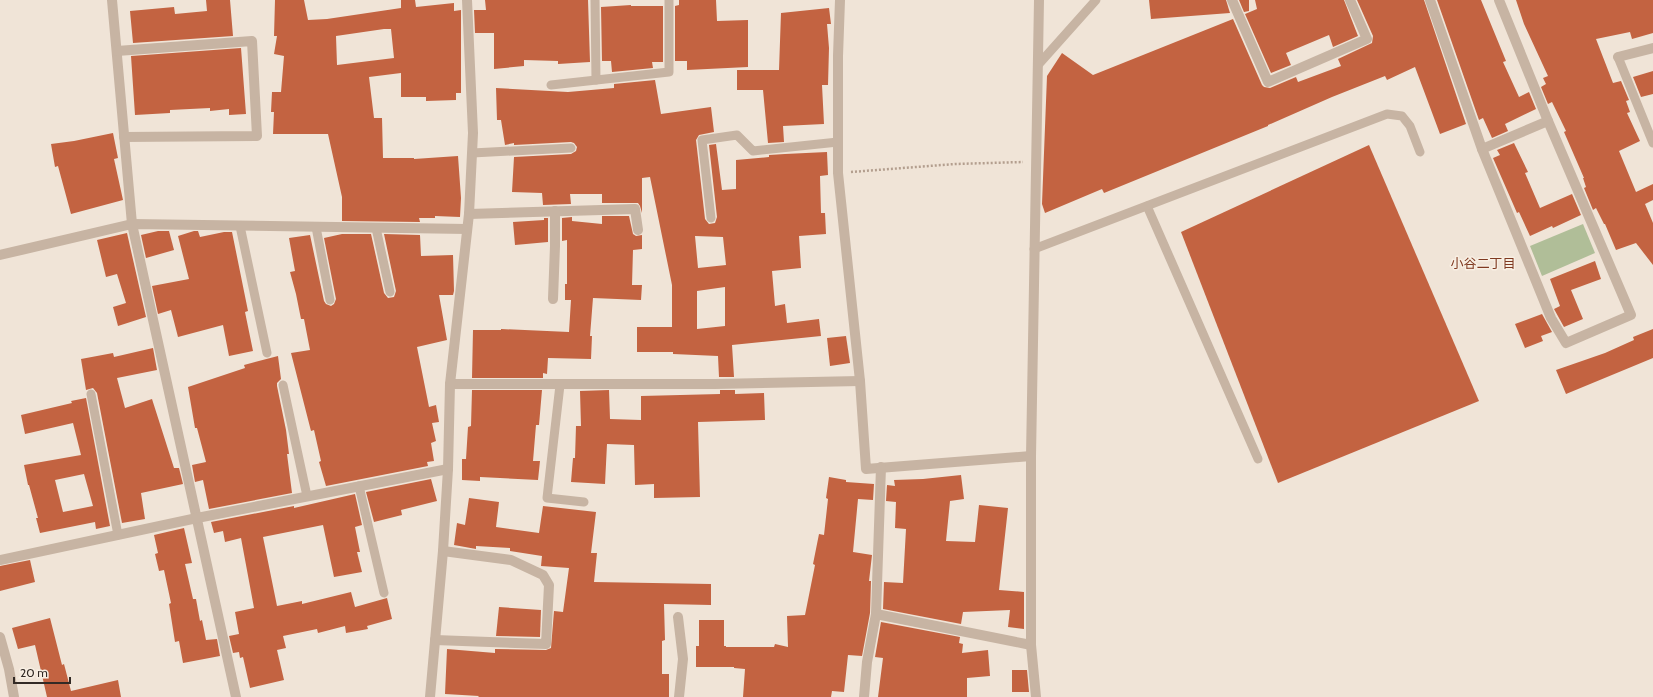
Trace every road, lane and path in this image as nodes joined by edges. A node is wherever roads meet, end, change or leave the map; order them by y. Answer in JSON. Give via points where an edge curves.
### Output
{"nodes":[{"id":1,"x":112,"y":0,"type":"edge"},
{"id":2,"x":467,"y":0,"type":"edge"},
{"id":3,"x":595,"y":0,"type":"edge"},
{"id":4,"x":669,"y":0,"type":"edge"},
{"id":5,"x":840,"y":0,"type":"edge"},
{"id":6,"x":1038,"y":0,"type":"edge"},
{"id":7,"x":1096,"y":0,"type":"edge"},
{"id":8,"x":1232,"y":0,"type":"edge"},
{"id":9,"x":1350,"y":0,"type":"edge"},
{"id":10,"x":1430,"y":0,"type":"edge"},
{"id":11,"x":1498,"y":0,"type":"edge"},
{"id":12,"x":1653,"y":48,"type":"edge"},
{"id":13,"x":117,"y":51,"type":"junction"},
{"id":14,"x":1618,"y":57,"type":"joint"},
{"id":15,"x":1038,"y":66,"type":"junction"},
{"id":16,"x":596,"y":80,"type":"junction"},
{"id":17,"x":551,"y":85,"type":"dead end"},
{"id":18,"x":1548,"y":121,"type":"junction"},
{"id":19,"x":124,"y":137,"type":"junction"},
{"id":20,"x":838,"y":142,"type":"junction"},
{"id":21,"x":1653,"y":143,"type":"edge"},
{"id":22,"x":571,"y":148,"type":"dead end"},
{"id":23,"x":1482,"y":149,"type":"junction"},
{"id":24,"x":1420,"y":152,"type":"dead end"},
{"id":25,"x":472,"y":153,"type":"junction"},
{"id":26,"x":1036,"y":162,"type":"junction"},
{"id":27,"x":838,"y":172,"type":"junction"},
{"id":28,"x":1147,"y":206,"type":"junction"},
{"id":29,"x":555,"y":211,"type":"junction"},
{"id":30,"x":469,"y":214,"type":"junction"},
{"id":31,"x":711,"y":218,"type":"dead end"},
{"id":32,"x":132,"y":224,"type":"junction"},
{"id":33,"x":240,"y":226,"type":"junction"},
{"id":34,"x":316,"y":227,"type":"junction"},
{"id":35,"x":376,"y":228,"type":"junction"},
{"id":36,"x":467,"y":229,"type":"junction"},
{"id":37,"x":638,"y":230,"type":"dead end"},
{"id":38,"x":1034,"y":249,"type":"junction"},
{"id":39,"x":0,"y":255,"type":"edge"},
{"id":40,"x":390,"y":292,"type":"dead end"},
{"id":41,"x":553,"y":299,"type":"dead end"},
{"id":42,"x":330,"y":300,"type":"dead end"},
{"id":43,"x":267,"y":353,"type":"dead end"},
{"id":44,"x":860,"y":381,"type":"junction"},
{"id":45,"x":450,"y":384,"type":"junction"},
{"id":46,"x":283,"y":385,"type":"dead end"},
{"id":47,"x":560,"y":385,"type":"junction"},
{"id":48,"x":91,"y":394,"type":"dead end"},
{"id":49,"x":1031,"y":456,"type":"junction"},
{"id":50,"x":1258,"y":459,"type":"dead end"},
{"id":51,"x":881,"y":467,"type":"junction"},
{"id":52,"x":448,"y":469,"type":"junction"},
{"id":53,"x":359,"y":486,"type":"junction"},
{"id":54,"x":307,"y":496,"type":"junction"},
{"id":55,"x":584,"y":502,"type":"dead end"},
{"id":56,"x":197,"y":518,"type":"junction"},
{"id":57,"x":118,"y":535,"type":"junction"},
{"id":58,"x":443,"y":551,"type":"junction"},
{"id":59,"x":0,"y":560,"type":"edge"},
{"id":60,"x":384,"y":593,"type":"dead end"},
{"id":61,"x":876,"y":614,"type":"junction"},
{"id":62,"x":678,"y":616,"type":"dead end"},
{"id":63,"x":0,"y":637,"type":"edge"},
{"id":64,"x":435,"y":640,"type":"junction"},
{"id":65,"x":1031,"y":645,"type":"junction"},
{"id":66,"x":14,"y":697,"type":"edge"},
{"id":67,"x":236,"y":697,"type":"edge"},
{"id":68,"x":430,"y":697,"type":"edge"},
{"id":69,"x":679,"y":697,"type":"edge"},
{"id":70,"x":864,"y":697,"type":"edge"},
{"id":71,"x":1036,"y":697,"type":"edge"}],
"edges":[{"from":1,"to":13,"type":"street"},
{"from":2,"to":25,"type":"street"},
{"from":3,"to":16,"type":"lane"},
{"from":4,"to":16,"type":"lane","via":[[669,72]]},
{"from":5,"to":20,"type":"street"},
{"from":6,"to":15,"type":"street"},
{"from":7,"to":15,"type":"lane"},
{"from":8,"to":9,"type":"street","via":[[1268,82],[1367,38]]},
{"from":10,"to":23,"type":"street"},
{"from":11,"to":18,"type":"street"},
{"from":12,"to":14,"type":"street"},
{"from":13,"to":19,"type":"street"},
{"from":13,"to":19,"type":"street","via":[[252,41],[257,136]]},
{"from":14,"to":21,"type":"lane"},
{"from":15,"to":26,"type":"street"},
{"from":16,"to":17,"type":"lane"},
{"from":18,"to":23,"type":"street"},
{"from":18,"to":23,"type":"street","via":[[1631,315],[1566,343],[1551,318]]},
{"from":19,"to":32,"type":"street"},
{"from":20,"to":27,"type":"street"},
{"from":20,"to":31,"type":"lane","via":[[753,151],[738,135],[702,140]]},
{"from":22,"to":25,"type":"lane"},
{"from":24,"to":28,"type":"lane","via":[[1410,126],[1402,116],[1388,114]]},
{"from":25,"to":30,"type":"street"},
{"from":26,"to":27,"type":"path","via":[[955,164]]},
{"from":26,"to":38,"type":"street"},
{"from":27,"to":44,"type":"street"},
{"from":28,"to":38,"type":"lane"},
{"from":28,"to":50,"type":"lane"},
{"from":29,"to":30,"type":"street"},
{"from":29,"to":37,"type":"street","via":[[635,209]]},
{"from":29,"to":41,"type":"street"},
{"from":30,"to":36,"type":"street"},
{"from":32,"to":33,"type":"street"},
{"from":32,"to":39,"type":"street"},
{"from":32,"to":56,"type":"street"},
{"from":33,"to":34,"type":"street"},
{"from":33,"to":43,"type":"lane"},
{"from":34,"to":35,"type":"street"},
{"from":34,"to":42,"type":"lane"},
{"from":35,"to":36,"type":"street"},
{"from":35,"to":40,"type":"lane"},
{"from":36,"to":45,"type":"street"},
{"from":38,"to":49,"type":"street"},
{"from":44,"to":47,"type":"street"},
{"from":44,"to":51,"type":"street","via":[[866,469]]},
{"from":45,"to":47,"type":"street"},
{"from":45,"to":52,"type":"street"},
{"from":46,"to":54,"type":"lane"},
{"from":47,"to":55,"type":"lane","via":[[547,498]]},
{"from":48,"to":57,"type":"lane"},
{"from":49,"to":51,"type":"street"},
{"from":49,"to":65,"type":"street"},
{"from":51,"to":61,"type":"street"},
{"from":52,"to":53,"type":"street"},
{"from":52,"to":58,"type":"street"},
{"from":53,"to":54,"type":"street"},
{"from":53,"to":60,"type":"lane"},
{"from":54,"to":56,"type":"street"},
{"from":56,"to":57,"type":"street"},
{"from":56,"to":67,"type":"street"},
{"from":57,"to":59,"type":"street"},
{"from":58,"to":64,"type":"street"},
{"from":58,"to":64,"type":"street","via":[[511,560],[543,575],[549,585],[546,644]]},
{"from":61,"to":65,"type":"street"},
{"from":61,"to":70,"type":"street","via":[[867,662]]},
{"from":62,"to":69,"type":"street","via":[[683,659]]},
{"from":63,"to":66,"type":"street"},
{"from":64,"to":68,"type":"street"},
{"from":65,"to":71,"type":"street"}]}
